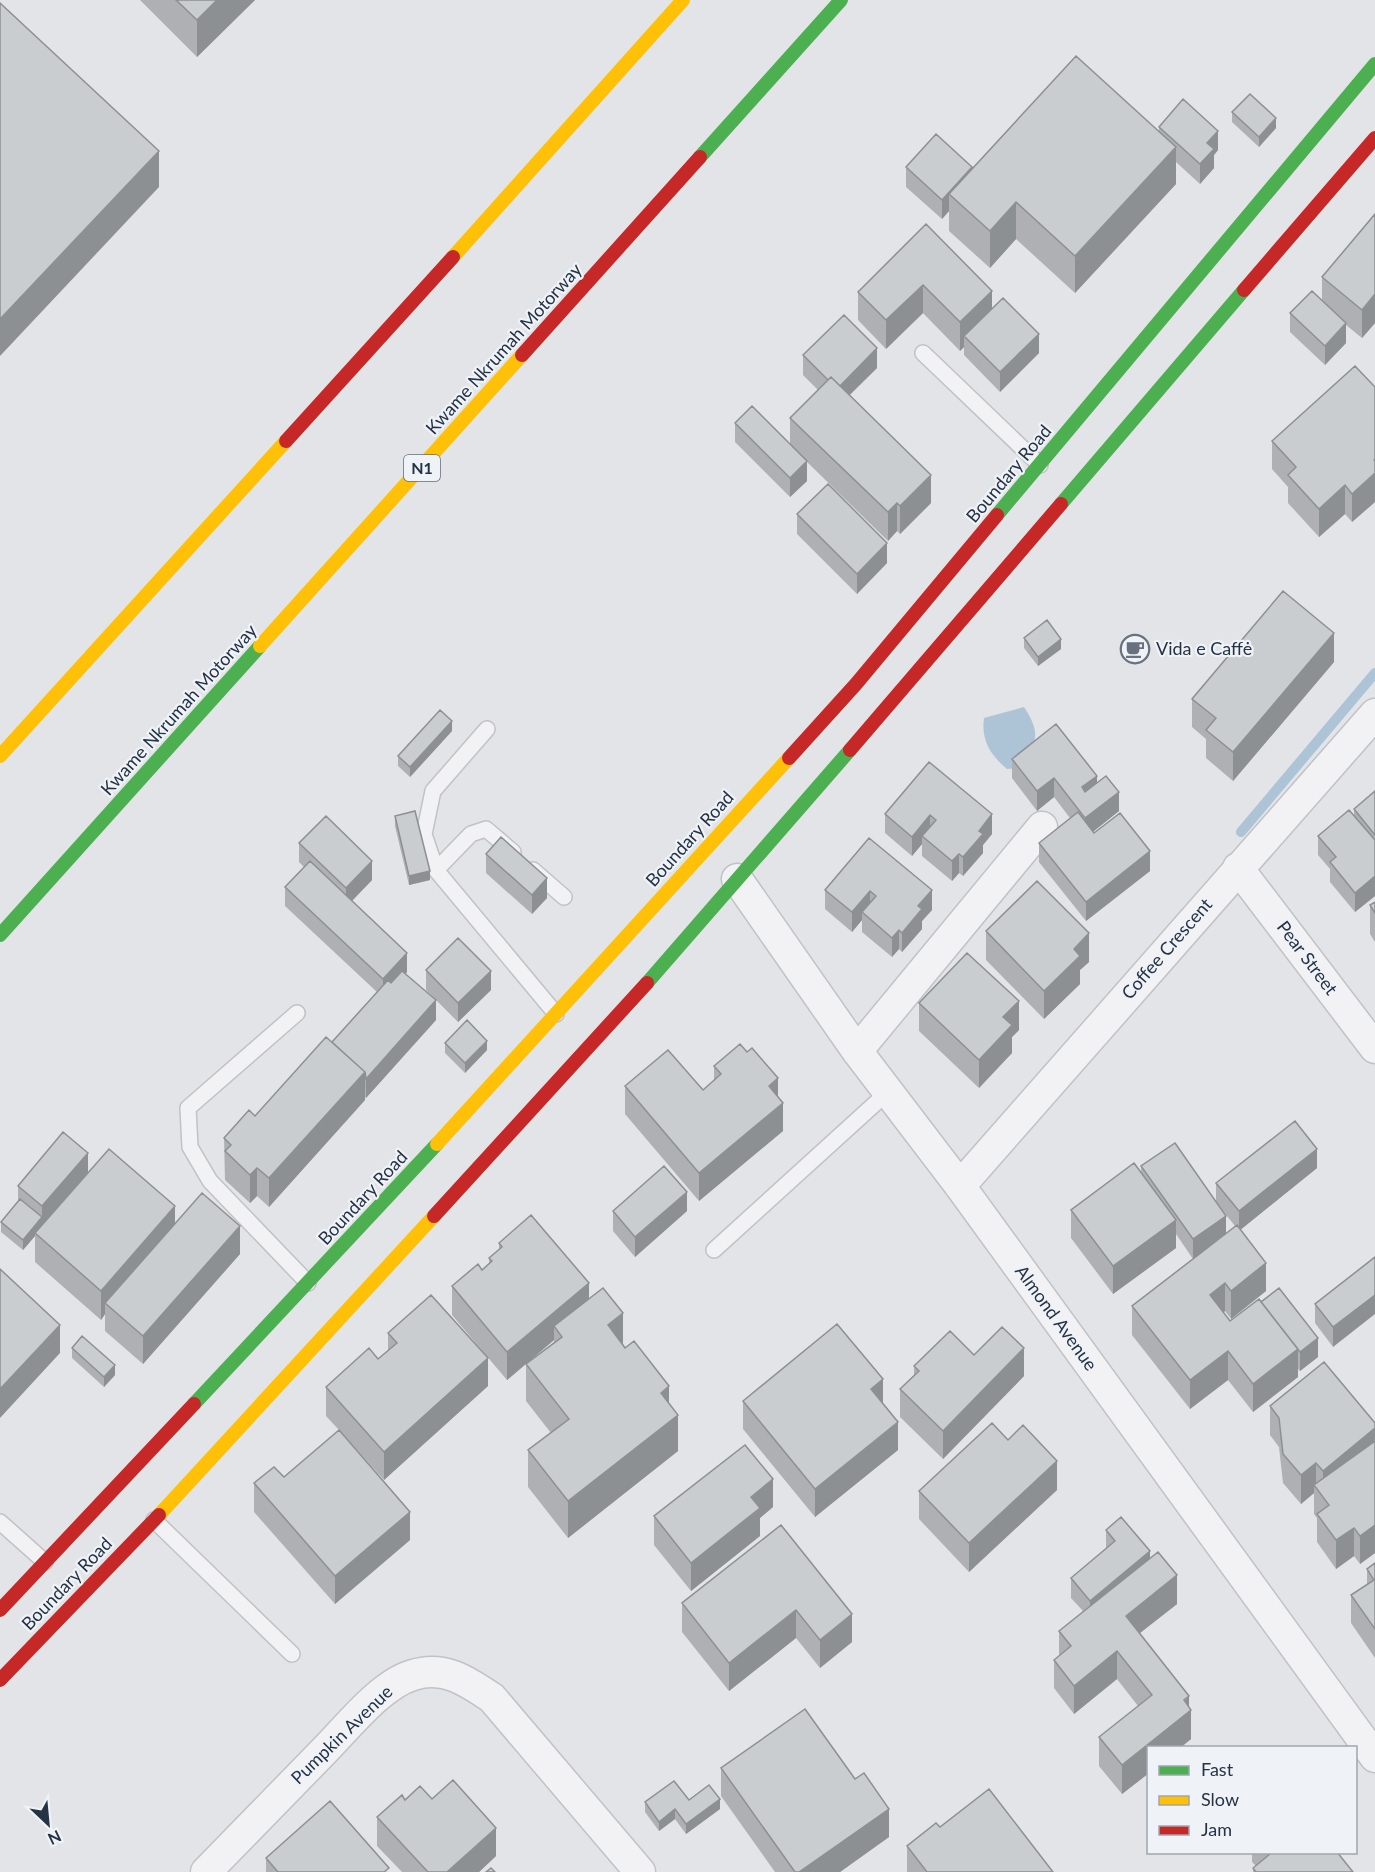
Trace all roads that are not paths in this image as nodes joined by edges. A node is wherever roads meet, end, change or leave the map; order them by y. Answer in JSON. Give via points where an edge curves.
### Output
{"nodes":[{"id":1,"x":683,"y":0,"type":"edge"},
{"id":2,"x":841,"y":0,"type":"edge"},
{"id":3,"x":1375,"y":64,"type":"edge"},
{"id":4,"x":1375,"y":138,"type":"edge"},
{"id":5,"x":923,"y":353,"type":"dead end"},
{"id":6,"x":1040,"y":465,"type":"junction"},
{"id":7,"x":1375,"y":714,"type":"edge"},
{"id":8,"x":487,"y":729,"type":"dead end"},
{"id":9,"x":0,"y":756,"type":"edge"},
{"id":10,"x":1042,"y":827,"type":"dead end"},
{"id":11,"x":1238,"y":868,"type":"junction"},
{"id":12,"x":436,"y":870,"type":"junction"},
{"id":13,"x":737,"y":879,"type":"junction"},
{"id":14,"x":564,"y":897,"type":"dead end"},
{"id":15,"x":0,"y":934,"type":"edge"},
{"id":16,"x":297,"y":1013,"type":"dead end"},
{"id":17,"x":556,"y":1014,"type":"junction"},
{"id":18,"x":1375,"y":1048,"type":"edge"},
{"id":19,"x":857,"y":1051,"type":"junction"},
{"id":20,"x":889,"y":1091,"type":"junction"},
{"id":21,"x":960,"y":1186,"type":"junction"},
{"id":22,"x":714,"y":1250,"type":"dead end"},
{"id":23,"x":308,"y":1283,"type":"junction"},
{"id":24,"x":154,"y":1520,"type":"junction"},
{"id":25,"x":0,"y":1522,"type":"edge"},
{"id":26,"x":45,"y":1562,"type":"junction"},
{"id":27,"x":0,"y":1610,"type":"edge"},
{"id":28,"x":292,"y":1654,"type":"dead end"},
{"id":29,"x":0,"y":1680,"type":"edge"},
{"id":30,"x":1375,"y":1757,"type":"edge"},
{"id":31,"x":206,"y":1872,"type":"edge"},
{"id":32,"x":640,"y":1872,"type":"edge"}],
"edges":[{"from":1,"to":9,"type":"main road"},
{"from":2,"to":15,"type":"main road","name":"Kwame Nkrumah Motorway","number":"N1"},
{"from":3,"to":6,"type":"main road","name":"Boundary Road"},
{"from":4,"to":13,"type":"main road","name":"Boundary Road"},
{"from":5,"to":6,"type":"lane"},
{"from":6,"to":17,"type":"main road","name":"Boundary Road","via":[[856,684]]},
{"from":7,"to":11,"type":"street","name":"Coffee Crescent"},
{"from":8,"to":12,"type":"lane","via":[[434,791],[424,834]]},
{"from":10,"to":19,"type":"street"},
{"from":11,"to":18,"type":"street","name":"Pear Street"},
{"from":11,"to":21,"type":"street","name":"Coffee Crescent"},
{"from":12,"to":14,"type":"lane","via":[[471,834],[486,829]]},
{"from":12,"to":17,"type":"lane"},
{"from":13,"to":19,"type":"street","name":"Almond Avenue"},
{"from":13,"to":24,"type":"main road","name":"Boundary Road","via":[[586,1052]]},
{"from":16,"to":23,"type":"lane","via":[[188,1108],[190,1147],[210,1181]]},
{"from":17,"to":23,"type":"main road","name":"Boundary Road"},
{"from":19,"to":20,"type":"street","name":"Almond Avenue"},
{"from":20,"to":21,"type":"street","name":"Almond Avenue"},
{"from":20,"to":22,"type":"lane"},
{"from":21,"to":30,"type":"street","name":"Almond Avenue"},
{"from":23,"to":26,"type":"main road","name":"Boundary Road"},
{"from":24,"to":28,"type":"lane"},
{"from":24,"to":29,"type":"main road","name":"Boundary Road"},
{"from":25,"to":26,"type":"lane"},
{"from":26,"to":27,"type":"main road","name":"Boundary Road"},
{"from":31,"to":32,"type":"street","name":"Pumpkin Avenue","via":[[367,1707],[398,1681],[430,1671],[462,1678],[492,1698]]}]}
